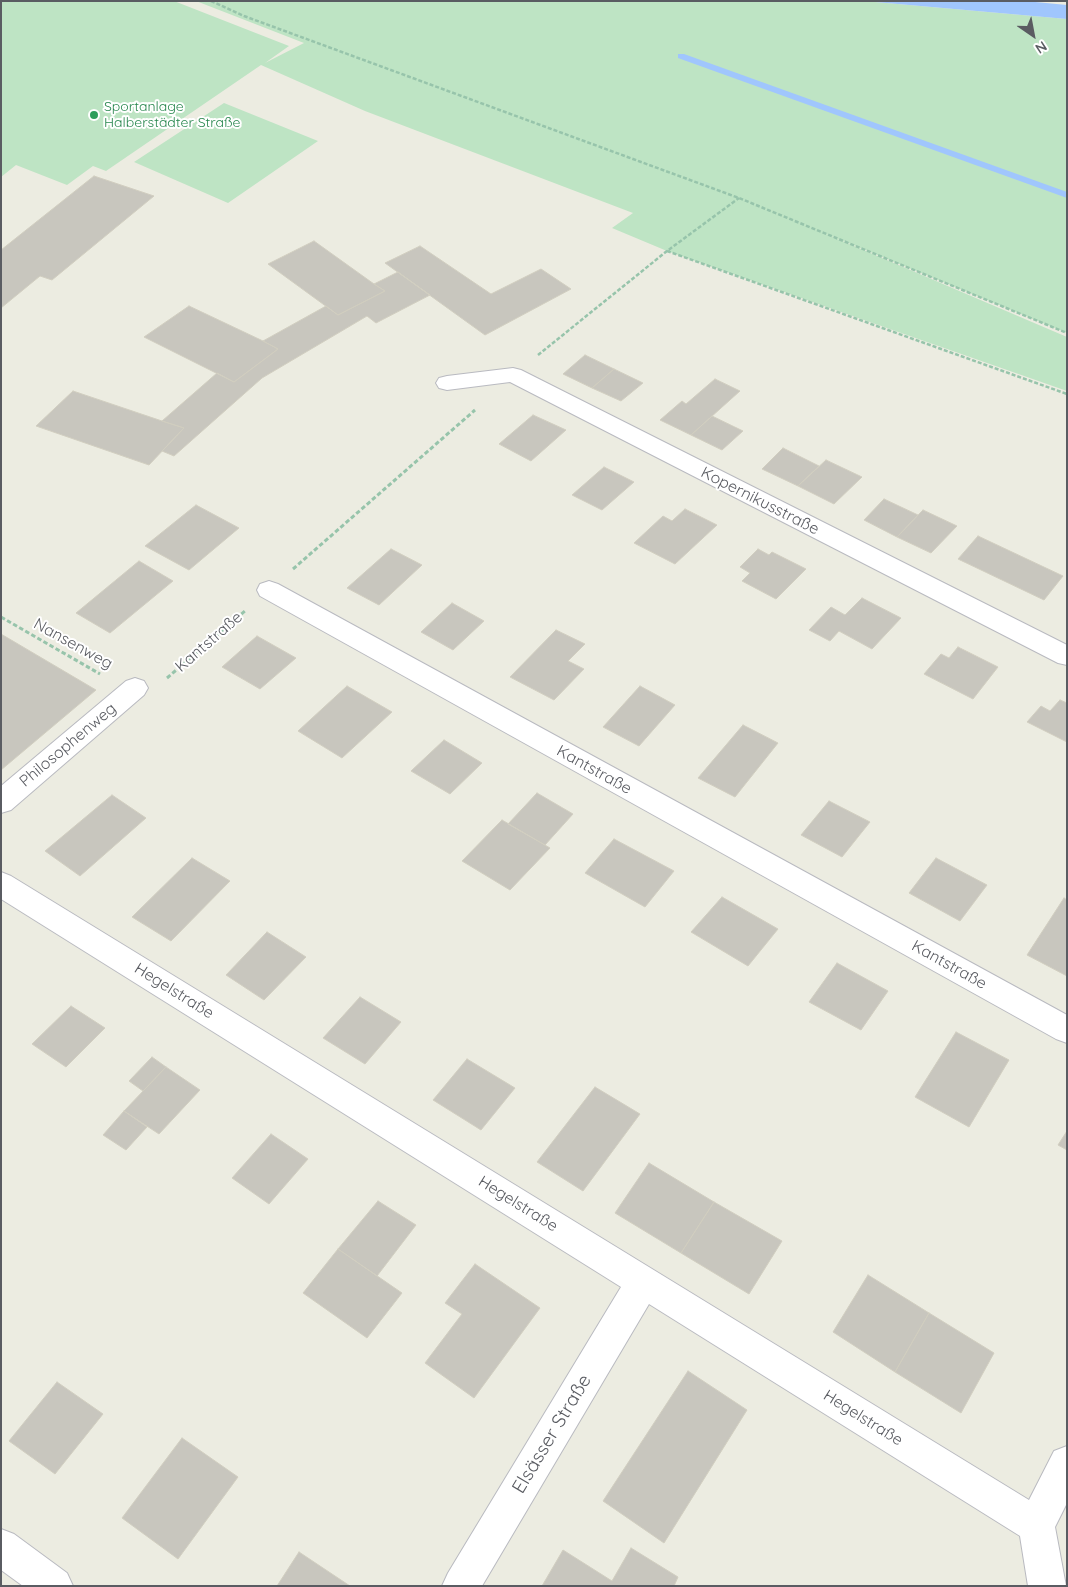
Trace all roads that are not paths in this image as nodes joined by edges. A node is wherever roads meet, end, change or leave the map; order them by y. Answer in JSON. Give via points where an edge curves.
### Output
{"nodes":[{"id":1,"x":447,"y":383,"type":"dead end"},
{"id":2,"x":269,"y":590,"type":"road end"},
{"id":3,"x":1067,"y":656,"type":"edge"},
{"id":4,"x":135,"y":688,"type":"road end"},
{"id":5,"x":1,"y":802,"type":"edge"},
{"id":6,"x":1,"y":884,"type":"edge"},
{"id":7,"x":1067,"y":1030,"type":"edge"},
{"id":8,"x":643,"y":1282,"type":"junction"},
{"id":9,"x":1067,"y":1464,"type":"edge"},
{"id":10,"x":1036,"y":1525,"type":"junction"},
{"id":11,"x":1,"y":1546,"type":"edge"},
{"id":12,"x":54,"y":1586,"type":"edge"},
{"id":13,"x":460,"y":1586,"type":"edge"},
{"id":14,"x":1047,"y":1586,"type":"edge"}],
"edges":[{"from":1,"to":3,"type":"street","name":"Kopernikusstraße","via":[[513,375]]},
{"from":2,"to":7,"type":"street","name":"Kantstraße"},
{"from":4,"to":5,"type":"street","name":"Philosophenweg"},
{"from":6,"to":8,"type":"street","name":"Hegelstraße"},
{"from":8,"to":10,"type":"street","name":"Hegelstraße"},
{"from":8,"to":13,"type":"street","name":"Elsässer Straße"},
{"from":9,"to":10,"type":"street"},
{"from":10,"to":14,"type":"street"},
{"from":11,"to":12,"type":"street"}]}
